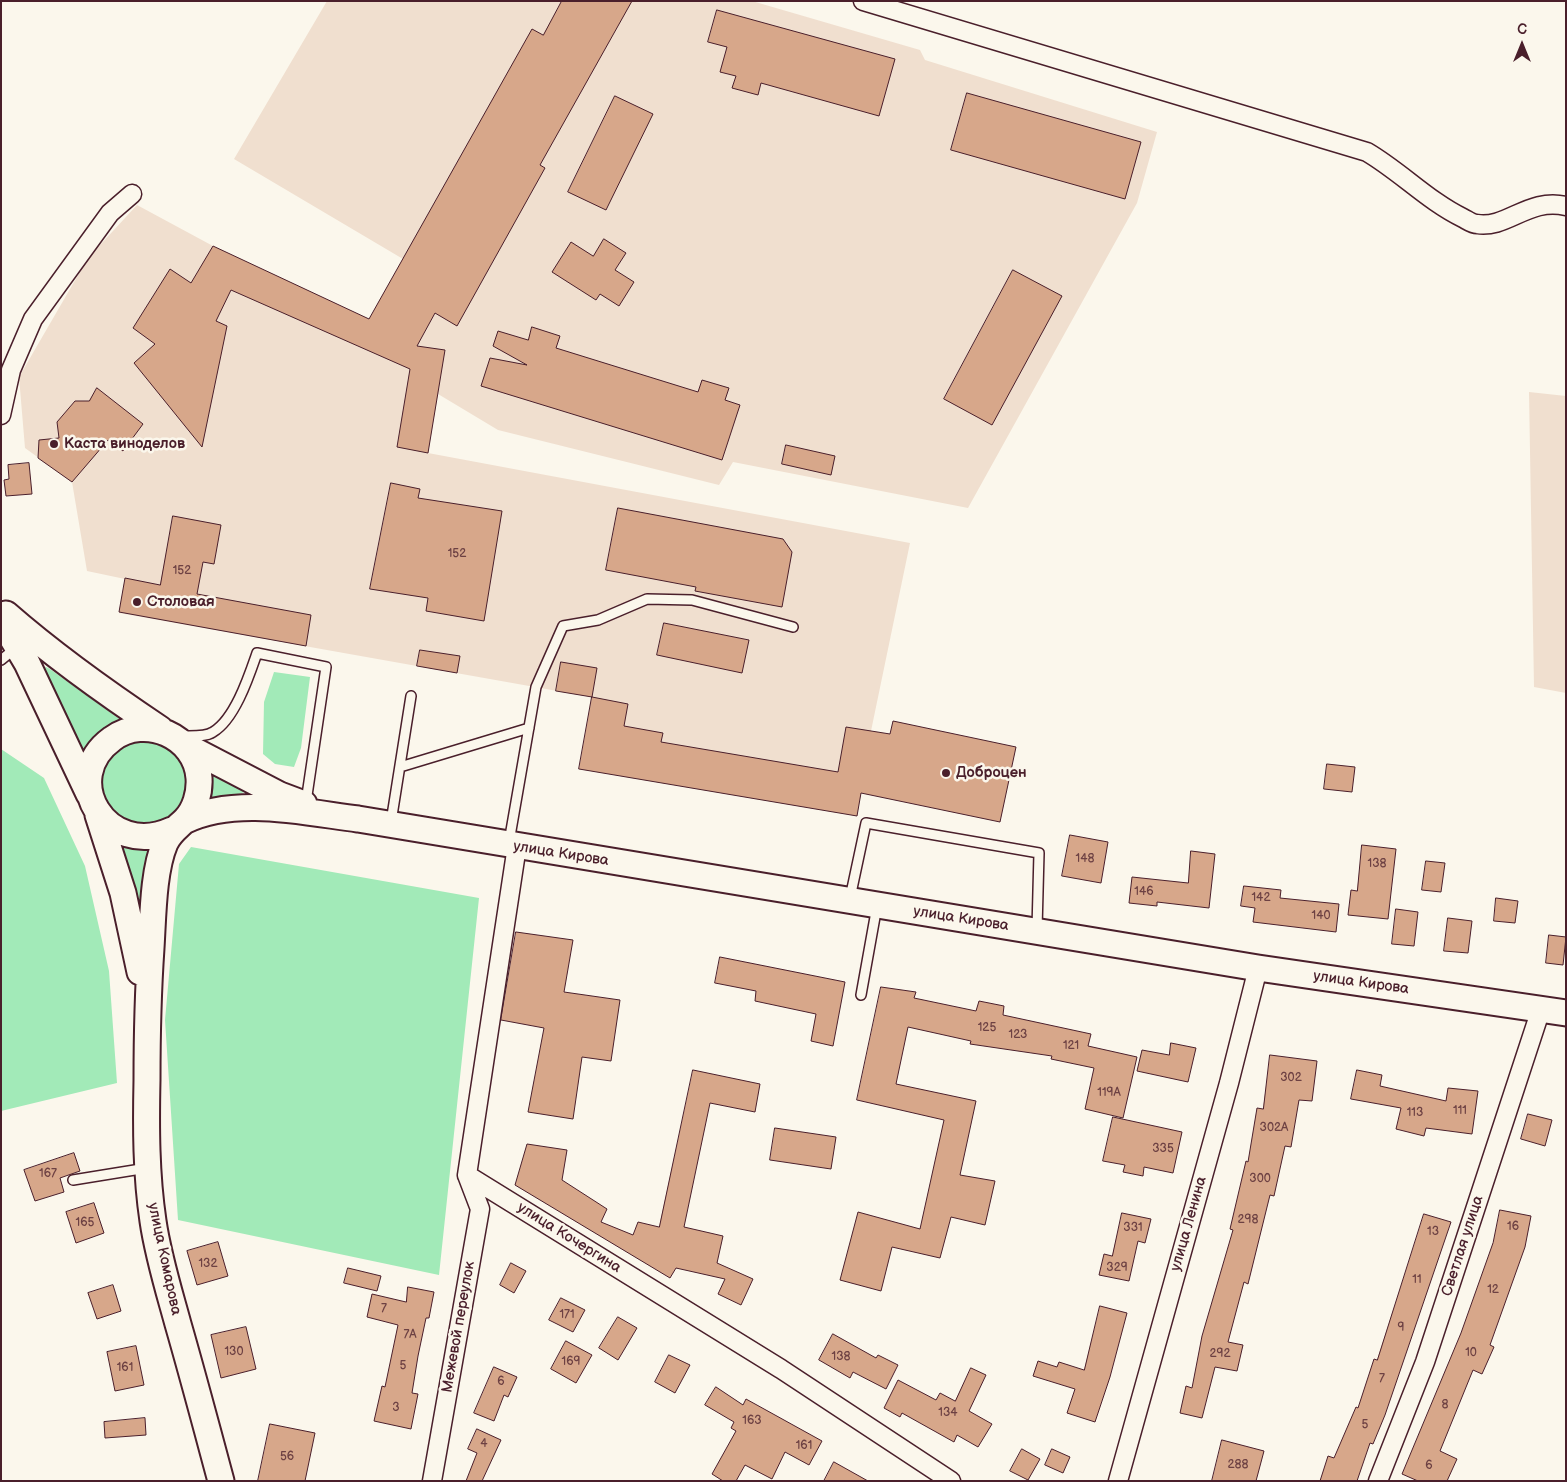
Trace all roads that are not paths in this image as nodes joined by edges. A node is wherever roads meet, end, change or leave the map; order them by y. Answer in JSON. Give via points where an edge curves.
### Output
{"nodes":[{"id":1,"x":863,"y":1,"type":"edge"},
{"id":2,"x":132,"y":194,"type":"dead end"},
{"id":3,"x":1566,"y":206,"type":"edge"},
{"id":4,"x":1,"y":415,"type":"edge"},
{"id":5,"x":1,"y":609,"type":"edge"},
{"id":6,"x":1,"y":619,"type":"edge"},
{"id":7,"x":793,"y":627,"type":"dead end"},
{"id":8,"x":9,"y":654,"type":"edge"},
{"id":9,"x":411,"y":696,"type":"dead end"},
{"id":10,"x":529,"y":728,"type":"junction"},
{"id":11,"x":172,"y":737,"type":"junction"},
{"id":12,"x":400,"y":767,"type":"junction"},
{"id":13,"x":305,"y":804,"type":"junction"},
{"id":14,"x":94,"y":805,"type":"junction"},
{"id":15,"x":358,"y":818,"type":"junction"},
{"id":16,"x":390,"y":824,"type":"junction"},
{"id":17,"x":178,"y":826,"type":"junction"},
{"id":18,"x":513,"y":846,"type":"junction"},
{"id":19,"x":850,"y":901,"type":"junction"},
{"id":20,"x":877,"y":905,"type":"junction"},
{"id":21,"x":1036,"y":932,"type":"junction"},
{"id":22,"x":1258,"y":968,"type":"junction"},
{"id":23,"x":861,"y":995,"type":"dead end"},
{"id":24,"x":1542,"y":1010,"type":"junction"},
{"id":25,"x":1566,"y":1013,"type":"edge"},
{"id":26,"x":147,"y":1031,"type":"junction"},
{"id":27,"x":148,"y":1168,"type":"junction"},
{"id":28,"x":467,"y":1175,"type":"junction"},
{"id":29,"x":74,"y":1180,"type":"dead end"},
{"id":30,"x":221,"y":1481,"type":"edge"},
{"id":31,"x":432,"y":1481,"type":"edge"},
{"id":32,"x":951,"y":1481,"type":"edge"},
{"id":33,"x":1118,"y":1481,"type":"edge"},
{"id":34,"x":1378,"y":1481,"type":"edge"}],
"edges":[{"from":1,"to":3,"type":"street","via":[[1368,152],[1389,164],[1445,209],[1477,224],[1502,221],[1535,205]]},
{"from":2,"to":4,"type":"street","via":[[110,213],[34,319],[11,370]]},
{"from":5,"to":11,"type":"main road","via":[[97,687]]},
{"from":6,"to":8,"type":"main road"},
{"from":7,"to":10,"type":"lane","via":[[692,600],[647,599],[598,620],[563,626],[536,687]]},
{"from":8,"to":14,"type":"main road"},
{"from":9,"to":12,"type":"lane"},
{"from":10,"to":12,"type":"lane"},
{"from":10,"to":18,"type":"lane"},
{"from":11,"to":13,"type":"main road","via":[[271,791]]},
{"from":11,"to":13,"type":"lane","via":[[213,732],[229,716],[247,682],[256,654],[326,666]]},
{"from":11,"to":14,"type":"main road","via":[[141,728],[111,740],[98,753],[91,767],[89,780]]},
{"from":11,"to":17,"type":"main road","via":[[195,762],[199,777],[198,794],[190,814]]},
{"from":12,"to":16,"type":"lane"},
{"from":13,"to":15,"type":"main road"},
{"from":14,"to":17,"type":"main road","via":[[108,825],[125,835],[160,836]]},
{"from":14,"to":26,"type":"main road","via":[[123,893],[136,948]]},
{"from":15,"to":16,"type":"main road","name":"улица Кирова"},
{"from":15,"to":17,"type":"main road","via":[[242,809],[214,811]]},
{"from":16,"to":18,"type":"main road","name":"улица Кирова"},
{"from":17,"to":26,"type":"main road","via":[[165,842],[160,859]]},
{"from":18,"to":19,"type":"main road","name":"улица Кирова"},
{"from":18,"to":28,"type":"street"},
{"from":19,"to":20,"type":"main road","name":"улица Кирова"},
{"from":19,"to":21,"type":"lane","via":[[866,824],[1039,853]]},
{"from":20,"to":21,"type":"main road","name":"улица Кирова"},
{"from":20,"to":23,"type":"lane"},
{"from":21,"to":22,"type":"main road","name":"улица Кирова"},
{"from":22,"to":24,"type":"main road","name":"улица Кирова"},
{"from":22,"to":33,"type":"street","name":"улица Ленина"},
{"from":24,"to":25,"type":"main road","name":"улица Кирова"},
{"from":24,"to":34,"type":"street","name":"Светлая улица","via":[[1425,1362]]},
{"from":26,"to":27,"type":"main road","name":"улица Комарова"},
{"from":27,"to":29,"type":"lane"},
{"from":27,"to":30,"type":"main road","name":"улица Комарова","via":[[153,1222]]},
{"from":28,"to":31,"type":"street","name":"Межевой переулок","via":[[480,1209]]},
{"from":28,"to":32,"type":"street","name":"улица Кочергина","via":[[781,1370]]}]}
